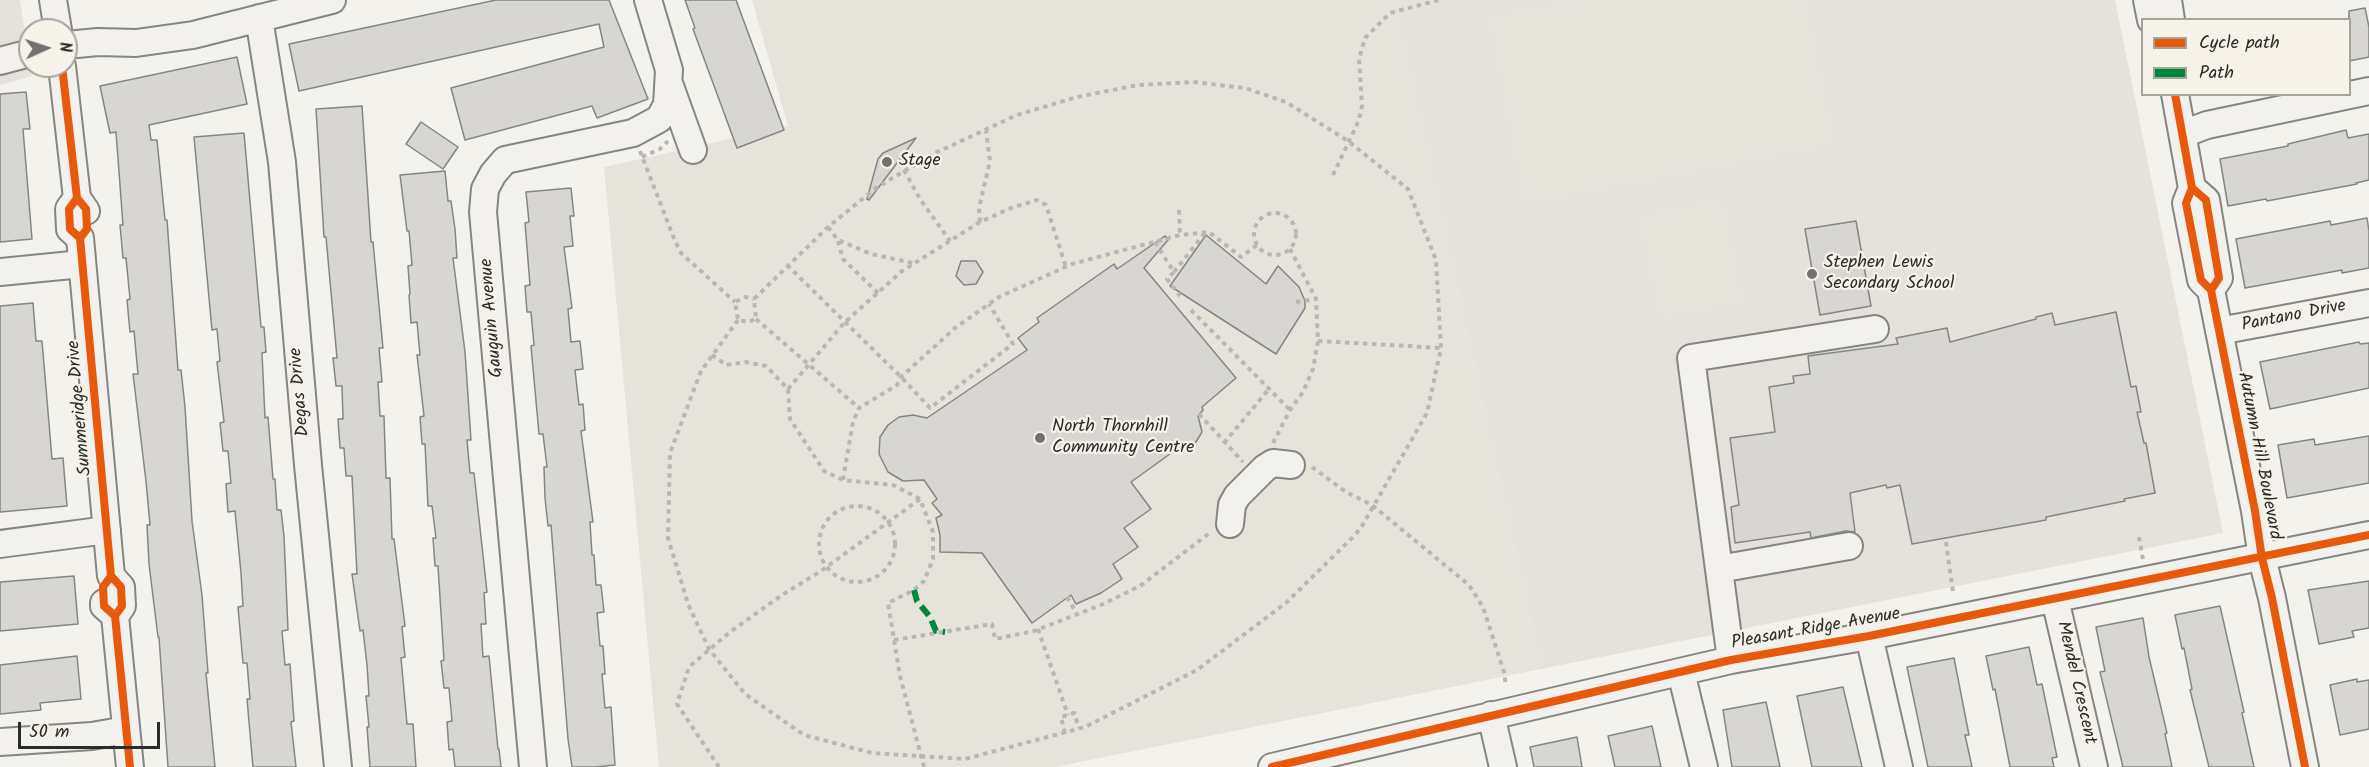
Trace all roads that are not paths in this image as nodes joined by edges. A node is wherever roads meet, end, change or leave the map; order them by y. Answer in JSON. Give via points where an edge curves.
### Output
{"nodes":[{"id":1,"x":53,"y":0,"type":"edge"},
{"id":2,"x":332,"y":0,"type":"edge"},
{"id":3,"x":648,"y":0,"type":"edge"},
{"id":4,"x":2147,"y":0,"type":"edge"},
{"id":5,"x":2168,"y":0,"type":"edge"},
{"id":6,"x":56,"y":18,"type":"edge"},
{"id":7,"x":259,"y":18,"type":"junction"},
{"id":8,"x":2151,"y":18,"type":"edge"},
{"id":9,"x":2171,"y":18,"type":"edge"},
{"id":10,"x":78,"y":44,"type":"edge"},
{"id":11,"x":18,"y":56,"type":"edge"},
{"id":12,"x":0,"y":60,"type":"edge"},
{"id":13,"x":63,"y":78,"type":"edge"},
{"id":14,"x":670,"y":87,"type":"junction"},
{"id":15,"x":2369,"y":91,"type":"edge"},
{"id":16,"x":2351,"y":95,"type":"edge"},
{"id":17,"x":2175,"y":96,"type":"edge"},
{"id":18,"x":2344,"y":96,"type":"edge"},
{"id":19,"x":2183,"y":134,"type":"junction"},
{"id":20,"x":693,"y":150,"type":"dead end"},
{"id":21,"x":82,"y":264,"type":"junction"},
{"id":22,"x":0,"y":272,"type":"edge"},
{"id":23,"x":2369,"y":303,"type":"edge"},
{"id":24,"x":1875,"y":329,"type":"dead end"},
{"id":25,"x":2219,"y":332,"type":"junction"},
{"id":26,"x":1293,"y":458,"type":"road end"},
{"id":27,"x":1221,"y":527,"type":"road end"},
{"id":28,"x":107,"y":530,"type":"junction"},
{"id":29,"x":2369,"y":535,"type":"edge"},
{"id":30,"x":0,"y":544,"type":"edge"},
{"id":31,"x":1849,"y":546,"type":"dead end"},
{"id":32,"x":2262,"y":558,"type":"junction"},
{"id":33,"x":1719,"y":569,"type":"junction"},
{"id":34,"x":2055,"y":599,"type":"junction"},
{"id":35,"x":1869,"y":636,"type":"junction"},
{"id":36,"x":1731,"y":660,"type":"junction"},
{"id":37,"x":1681,"y":672,"type":"junction"},
{"id":38,"x":1491,"y":715,"type":"junction"},
{"id":39,"x":126,"y":730,"type":"junction"},
{"id":40,"x":0,"y":742,"type":"edge"},
{"id":41,"x":1304,"y":764,"type":"edge"},
{"id":42,"x":130,"y":767,"type":"edge"},
{"id":43,"x":338,"y":767,"type":"edge"},
{"id":44,"x":533,"y":767,"type":"edge"},
{"id":45,"x":1272,"y":767,"type":"edge"},
{"id":46,"x":1503,"y":767,"type":"edge"},
{"id":47,"x":1704,"y":767,"type":"edge"},
{"id":48,"x":1899,"y":767,"type":"edge"},
{"id":49,"x":2094,"y":767,"type":"edge"},
{"id":50,"x":2305,"y":767,"type":"edge"}],
"edges":[{"from":1,"to":6,"type":"street"},
{"from":2,"to":7,"type":"street"},
{"from":3,"to":14,"type":"street","name":"Gauguin Avenue","via":[[669,70]]},
{"from":4,"to":8,"type":"street"},
{"from":5,"to":9,"type":"street"},
{"from":7,"to":10,"type":"street","via":[[181,37]]},
{"from":7,"to":43,"type":"street","name":"Degas Drive","via":[[282,162]]},
{"from":11,"to":12,"type":"street"},
{"from":13,"to":21,"type":"street","name":"Summeridge Drive","via":[[76,198],[86,209],[87,229],[80,238]]},
{"from":14,"to":20,"type":"street"},
{"from":14,"to":44,"type":"street","name":"Gauguin Avenue","via":[[667,105],[659,119],[633,133],[505,160],[485,189],[483,212]]},
{"from":15,"to":16,"type":"street"},
{"from":17,"to":19,"type":"street","name":"Autumn Hill Boulevard"},
{"from":18,"to":19,"type":"street","via":[[2207,124]]},
{"from":19,"to":25,"type":"street","name":"Autumn Hill Boulevard","via":[[2192,188],[2206,200],[2220,278],[2211,290]]},
{"from":21,"to":22,"type":"street"},
{"from":21,"to":28,"type":"street","name":"Summeridge Drive"},
{"from":23,"to":25,"type":"street","name":"Pantano Drive"},
{"from":24,"to":33,"type":"street","via":[[1691,358]]},
{"from":25,"to":32,"type":"street","name":"Autumn Hill Boulevard"},
{"from":26,"to":27,"type":"street","via":[[1273,463],[1258,475],[1237,496]]},
{"from":28,"to":30,"type":"street"},
{"from":28,"to":39,"type":"street","name":"Summeridge Drive","via":[[111,576],[121,586],[122,606],[115,616]]},
{"from":29,"to":32,"type":"street","name":"Pleasant Ridge Avenue"},
{"from":31,"to":33,"type":"street"},
{"from":32,"to":34,"type":"street","name":"Pleasant Ridge Avenue"},
{"from":32,"to":50,"type":"street","name":"Autumn Hill Boulevard"},
{"from":33,"to":36,"type":"street"},
{"from":34,"to":35,"type":"street","name":"Pleasant Ridge Avenue"},
{"from":34,"to":49,"type":"street","name":"Mendel Crescent"},
{"from":35,"to":36,"type":"street","name":"Pleasant Ridge Avenue"},
{"from":35,"to":48,"type":"street"},
{"from":36,"to":37,"type":"street","name":"Pleasant Ridge Avenue"},
{"from":37,"to":38,"type":"street","name":"Pleasant Ridge Avenue"},
{"from":37,"to":47,"type":"street"},
{"from":38,"to":41,"type":"street","name":"Pleasant Ridge Avenue"},
{"from":38,"to":46,"type":"street"},
{"from":39,"to":40,"type":"street"},
{"from":39,"to":42,"type":"street","name":"Summeridge Drive"},
{"from":41,"to":45,"type":"street","name":"Pleasant Ridge Avenue"}]}
